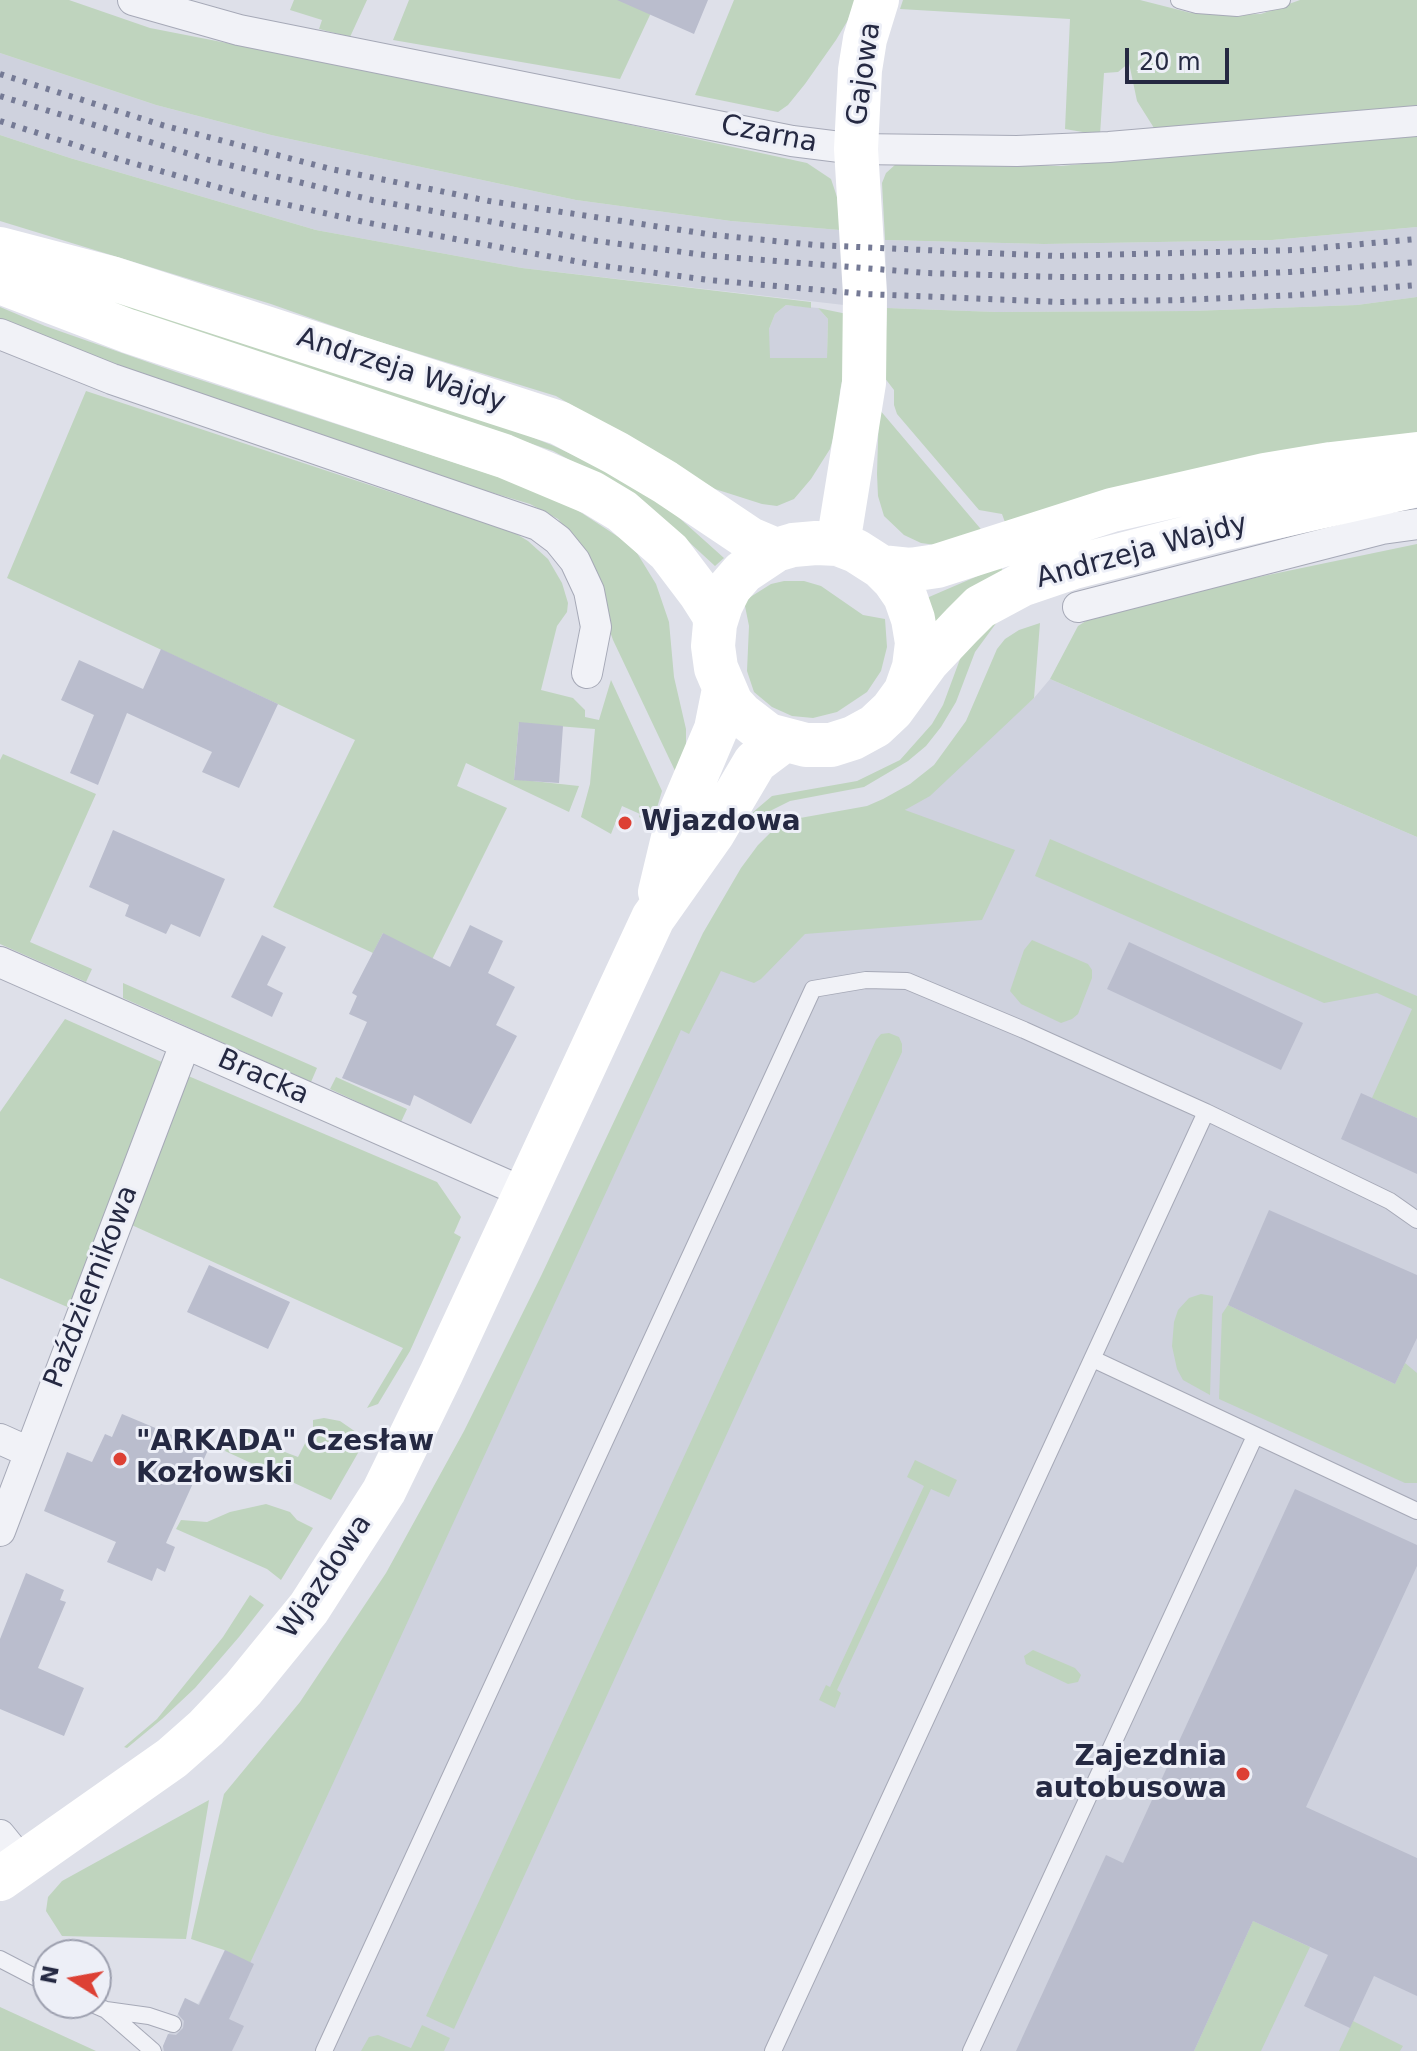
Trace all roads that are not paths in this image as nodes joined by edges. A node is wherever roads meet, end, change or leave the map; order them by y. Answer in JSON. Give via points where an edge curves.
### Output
{"nodes":[{"id":1,"x":133,"y":0,"type":"edge"},
{"id":2,"x":877,"y":0,"type":"edge"},
{"id":3,"x":1179,"y":0,"type":"edge"},
{"id":4,"x":1282,"y":0,"type":"edge"},
{"id":5,"x":1238,"y":4,"type":"edge"},
{"id":6,"x":1417,"y":121,"type":"edge"},
{"id":7,"x":856,"y":149,"type":"junction"},
{"id":8,"x":0,"y":249,"type":"edge"},
{"id":9,"x":0,"y":282,"type":"edge"},
{"id":10,"x":0,"y":334,"type":"edge"},
{"id":11,"x":1417,"y":454,"type":"edge"},
{"id":12,"x":1417,"y":485,"type":"edge"},
{"id":13,"x":1417,"y":524,"type":"edge"},
{"id":14,"x":838,"y":544,"type":"junction"},
{"id":15,"x":776,"y":550,"type":"junction"},
{"id":16,"x":881,"y":567,"type":"junction"},
{"id":17,"x":1078,"y":607,"type":"dead end"},
{"id":18,"x":715,"y":624,"type":"junction"},
{"id":19,"x":587,"y":673,"type":"dead end"},
{"id":20,"x":724,"y":689,"type":"junction"},
{"id":21,"x":906,"y":690,"type":"junction"},
{"id":22,"x":783,"y":741,"type":"junction"},
{"id":23,"x":653,"y":918,"type":"junction"},
{"id":24,"x":0,"y":962,"type":"edge"},
{"id":25,"x":185,"y":1044,"type":"junction"},
{"id":26,"x":1206,"y":1112,"type":"junction"},
{"id":27,"x":525,"y":1193,"type":"junction"},
{"id":28,"x":1417,"y":1220,"type":"edge"},
{"id":29,"x":1093,"y":1359,"type":"junction"},
{"id":30,"x":1255,"y":1436,"type":"junction"},
{"id":31,"x":0,"y":1439,"type":"edge"},
{"id":32,"x":29,"y":1452,"type":"junction"},
{"id":33,"x":1417,"y":1511,"type":"edge"},
{"id":34,"x":0,"y":1531,"type":"edge"},
{"id":35,"x":7,"y":1859,"type":"edge"},
{"id":36,"x":0,"y":1959,"type":"edge"},
{"id":37,"x":32,"y":1976,"type":"edge"},
{"id":38,"x":112,"y":2011,"type":"edge"},
{"id":39,"x":112,"y":2015,"type":"edge"},
{"id":40,"x":173,"y":2024,"type":"dead end"},
{"id":41,"x":153,"y":2051,"type":"edge"},
{"id":42,"x":324,"y":2051,"type":"edge"},
{"id":43,"x":773,"y":2051,"type":"edge"},
{"id":44,"x":971,"y":2051,"type":"edge"}],
"edges":[{"from":1,"to":7,"type":"street","name":"Czarna","via":[[239,30],[792,141]]},
{"from":2,"to":7,"type":"main road","name":"Gajowa","via":[[860,70]]},
{"from":3,"to":5,"type":"lane"},
{"from":4,"to":5,"type":"lane"},
{"from":6,"to":7,"type":"street","name":"Czarna","via":[[1109,147]]},
{"from":7,"to":14,"type":"main road","via":[[866,362]]},
{"from":8,"to":15,"type":"main road","name":"Andrzeja Wajdy","via":[[111,278],[559,423]]},
{"from":9,"to":18,"type":"main road","name":"Andrzeja Wajdy","via":[[128,331],[504,456],[592,493],[669,552],[700,593]]},
{"from":10,"to":19,"type":"street","via":[[112,379],[538,525],[575,561],[589,591],[596,627]]},
{"from":11,"to":16,"type":"main road","name":"Andrzeja Wajdy","via":[[1265,475],[1112,510],[937,566]]},
{"from":12,"to":21,"type":"main road","name":"Andrzeja Wajdy","via":[[1210,532],[1021,585],[980,607]]},
{"from":13,"to":17,"type":"street"},
{"from":14,"to":15,"type":"main road","name":"Andrzeja Wajdy"},
{"from":14,"to":16,"type":"main road","name":"Andrzeja Wajdy"},
{"from":15,"to":18,"type":"main road","name":"Andrzeja Wajdy","via":[[737,579]]},
{"from":16,"to":21,"type":"main road","name":"Andrzeja Wajdy","via":[[905,596],[913,619],[917,643]]},
{"from":18,"to":20,"type":"main road","name":"Andrzeja Wajdy","via":[[716,668]]},
{"from":20,"to":22,"type":"main road","name":"Andrzeja Wajdy","via":[[742,715]]},
{"from":20,"to":23,"type":"main road","name":"Wjazdowa","via":[[716,729],[677,821]]},
{"from":21,"to":22,"type":"main road","name":"Andrzeja Wajdy","via":[[875,726],[853,738],[831,745]]},
{"from":22,"to":23,"type":"main road","name":"Wjazdowa","via":[[755,762]]},
{"from":23,"to":27,"type":"main road","name":"Wjazdowa"},
{"from":24,"to":25,"type":"street","name":"Bracka"},
{"from":25,"to":27,"type":"street","name":"Bracka"},
{"from":25,"to":32,"type":"street","name":"Październikowa"},
{"from":26,"to":28,"type":"lane","via":[[1390,1201]]},
{"from":26,"to":29,"type":"lane"},
{"from":26,"to":42,"type":"lane","via":[[907,981],[866,980],[813,989]]},
{"from":27,"to":35,"type":"main road","name":"Wjazdowa","via":[[384,1491],[309,1608],[243,1689],[172,1758]]},
{"from":29,"to":30,"type":"lane"},
{"from":29,"to":43,"type":"lane"},
{"from":30,"to":33,"type":"lane"},
{"from":30,"to":44,"type":"lane"},
{"from":31,"to":32,"type":"street"},
{"from":32,"to":34,"type":"street","name":"Październikowa"},
{"from":36,"to":37,"type":"lane"},
{"from":38,"to":40,"type":"lane"},
{"from":39,"to":41,"type":"lane"}]}
